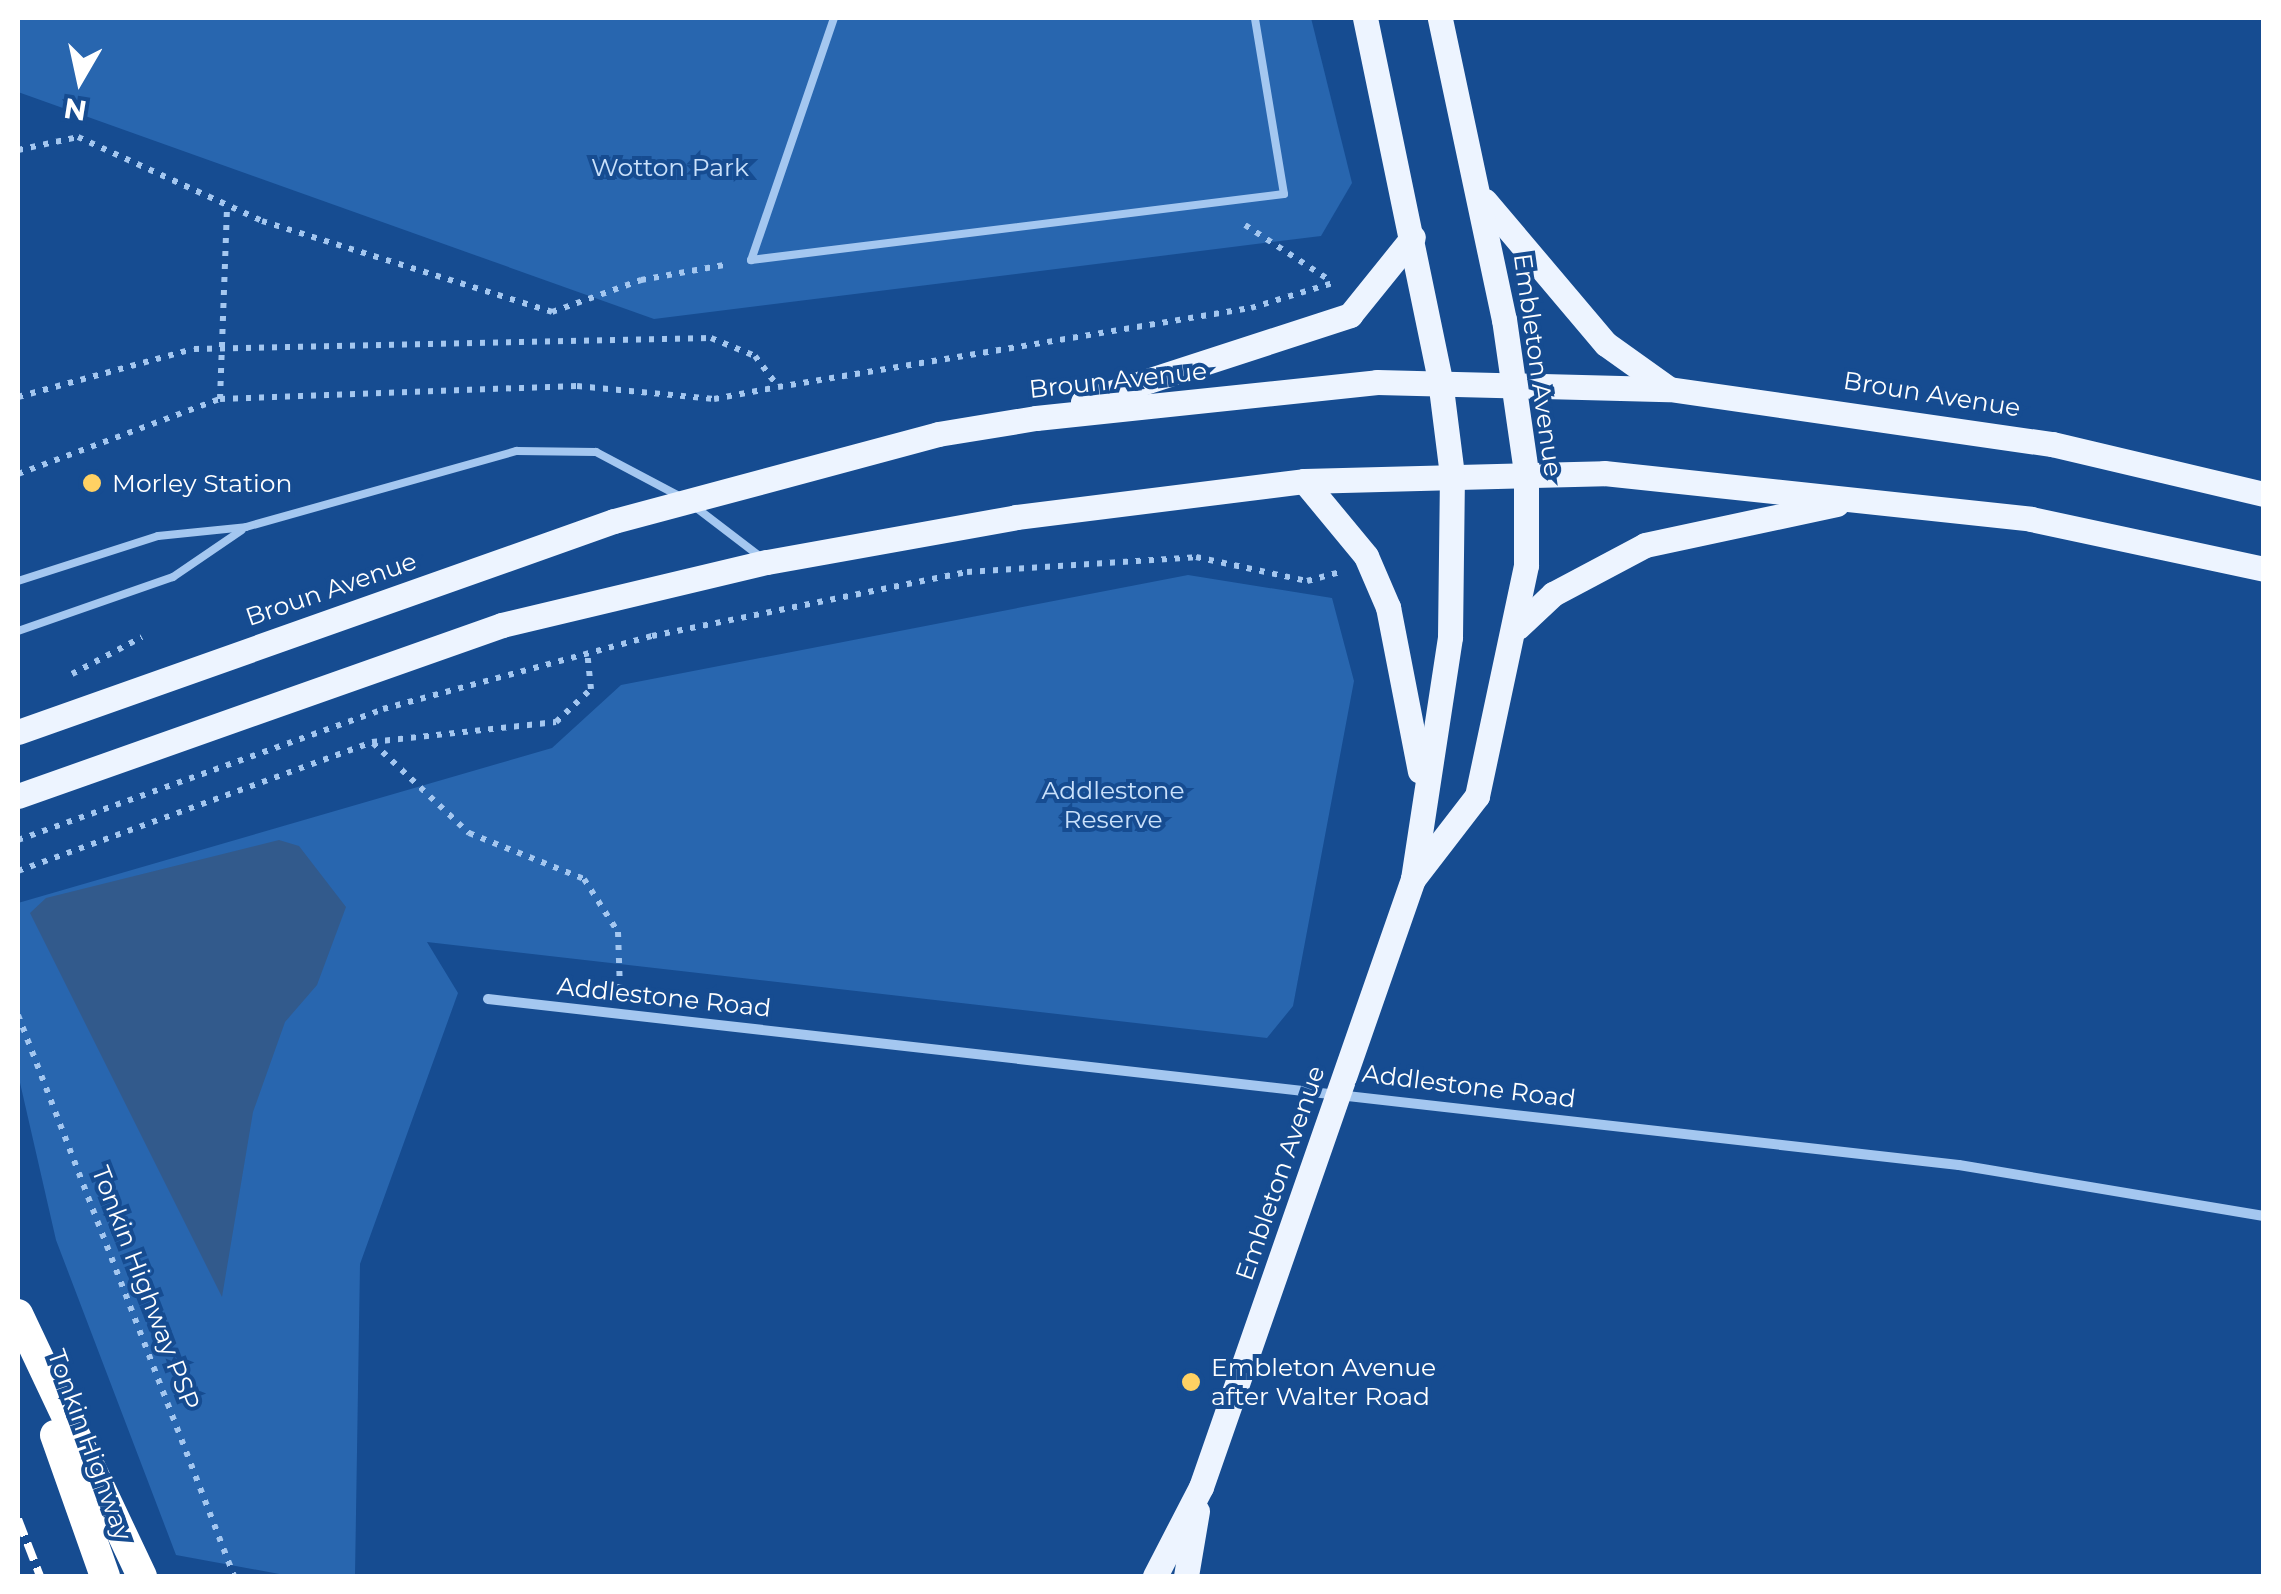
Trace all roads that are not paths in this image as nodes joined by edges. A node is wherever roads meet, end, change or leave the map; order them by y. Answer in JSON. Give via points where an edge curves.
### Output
{"nodes":[{"id":1,"x":834,"y":18,"type":"edge"},
{"id":2,"x":1255,"y":18,"type":"edge"},
{"id":3,"x":1365,"y":18,"type":"edge"},
{"id":4,"x":1440,"y":18,"type":"edge"},
{"id":5,"x":1482,"y":197,"type":"junction"},
{"id":6,"x":1413,"y":237,"type":"junction"},
{"id":7,"x":1440,"y":380,"type":"junction"},
{"id":8,"x":1512,"y":380,"type":"junction"},
{"id":9,"x":1669,"y":389,"type":"junction"},
{"id":10,"x":1036,"y":418,"type":"junction"},
{"id":11,"x":1526,"y":472,"type":"junction"},
{"id":12,"x":1452,"y":475,"type":"junction"},
{"id":13,"x":1304,"y":481,"type":"junction"},
{"id":14,"x":2264,"y":494,"type":"edge"},
{"id":15,"x":1872,"y":498,"type":"junction"},
{"id":16,"x":687,"y":501,"type":"junction"},
{"id":17,"x":246,"y":527,"type":"junction"},
{"id":18,"x":767,"y":562,"type":"junction"},
{"id":19,"x":2264,"y":569,"type":"edge"},
{"id":20,"x":18,"y":582,"type":"edge"},
{"id":21,"x":1518,"y":627,"type":"junction"},
{"id":22,"x":18,"y":630,"type":"edge"},
{"id":23,"x":18,"y":732,"type":"edge"},
{"id":24,"x":1424,"y":790,"type":"junction"},
{"id":25,"x":18,"y":796,"type":"edge"},
{"id":26,"x":1413,"y":879,"type":"junction"},
{"id":27,"x":488,"y":999,"type":"dead end"},
{"id":28,"x":1342,"y":1090,"type":"junction"},
{"id":29,"x":2264,"y":1216,"type":"edge"},
{"id":30,"x":18,"y":1314,"type":"edge"},
{"id":31,"x":18,"y":1334,"type":"edge"},
{"id":32,"x":1201,"y":1487,"type":"junction"},
{"id":33,"x":105,"y":1576,"type":"edge"},
{"id":34,"x":142,"y":1576,"type":"edge"},
{"id":35,"x":1155,"y":1576,"type":"edge"},
{"id":36,"x":1186,"y":1576,"type":"edge"}],
"edges":[{"from":1,"to":2,"type":"lane","via":[[751,260],[1284,194]]},
{"from":3,"to":6,"type":"main road","name":"Embleton Avenue"},
{"from":4,"to":5,"type":"main road","name":"Embleton Avenue"},
{"from":5,"to":8,"type":"main road","name":"Embleton Avenue"},
{"from":5,"to":9,"type":"main road","via":[[1606,344]]},
{"from":6,"to":7,"type":"main road","name":"Embleton Avenue"},
{"from":6,"to":10,"type":"main road","via":[[1350,315]]},
{"from":7,"to":8,"type":"main road","name":"Broun Avenue"},
{"from":7,"to":10,"type":"main road","name":"Broun Avenue"},
{"from":7,"to":12,"type":"main road","name":"Embleton Avenue"},
{"from":8,"to":9,"type":"main road","name":"Broun Avenue"},
{"from":8,"to":11,"type":"main road","name":"Embleton Avenue"},
{"from":9,"to":14,"type":"main road","name":"Broun Avenue","via":[[2034,440]]},
{"from":10,"to":16,"type":"main road","name":"Broun Avenue"},
{"from":11,"to":12,"type":"main road"},
{"from":11,"to":15,"type":"main road"},
{"from":11,"to":21,"type":"main road","name":"Embleton Avenue"},
{"from":12,"to":13,"type":"main road"},
{"from":12,"to":24,"type":"main road","name":"Embleton Avenue","via":[[1450,637]]},
{"from":13,"to":18,"type":"main road","via":[[1016,517]]},
{"from":13,"to":24,"type":"main road","via":[[1366,556],[1388,608]]},
{"from":15,"to":19,"type":"main road","via":[[2031,519]]},
{"from":15,"to":21,"type":"main road","via":[[1645,545],[1553,594]]},
{"from":16,"to":17,"type":"lane","via":[[659,478],[596,452],[517,451]]},
{"from":16,"to":18,"type":"lane"},
{"from":16,"to":23,"type":"main road","name":"Broun Avenue"},
{"from":17,"to":20,"type":"lane","via":[[158,536]]},
{"from":17,"to":22,"type":"lane","via":[[174,577]]},
{"from":18,"to":25,"type":"main road","via":[[502,625]]},
{"from":21,"to":26,"type":"main road","name":"Embleton Avenue","via":[[1476,796]]},
{"from":24,"to":26,"type":"main road","name":"Embleton Avenue"},
{"from":26,"to":28,"type":"main road","name":"Embleton Avenue"},
{"from":27,"to":28,"type":"street","name":"Addlestone Road"},
{"from":28,"to":29,"type":"street","name":"Addlestone Road","via":[[1960,1165]]},
{"from":28,"to":32,"type":"main road","name":"Embleton Avenue"},
{"from":30,"to":34,"type":"highway"},
{"from":31,"to":33,"type":"highway","name":"Tonkin Highway"},
{"from":32,"to":35,"type":"main road","name":"Embleton Avenue"},
{"from":32,"to":36,"type":"main road","name":"Embleton Avenue"}]}
